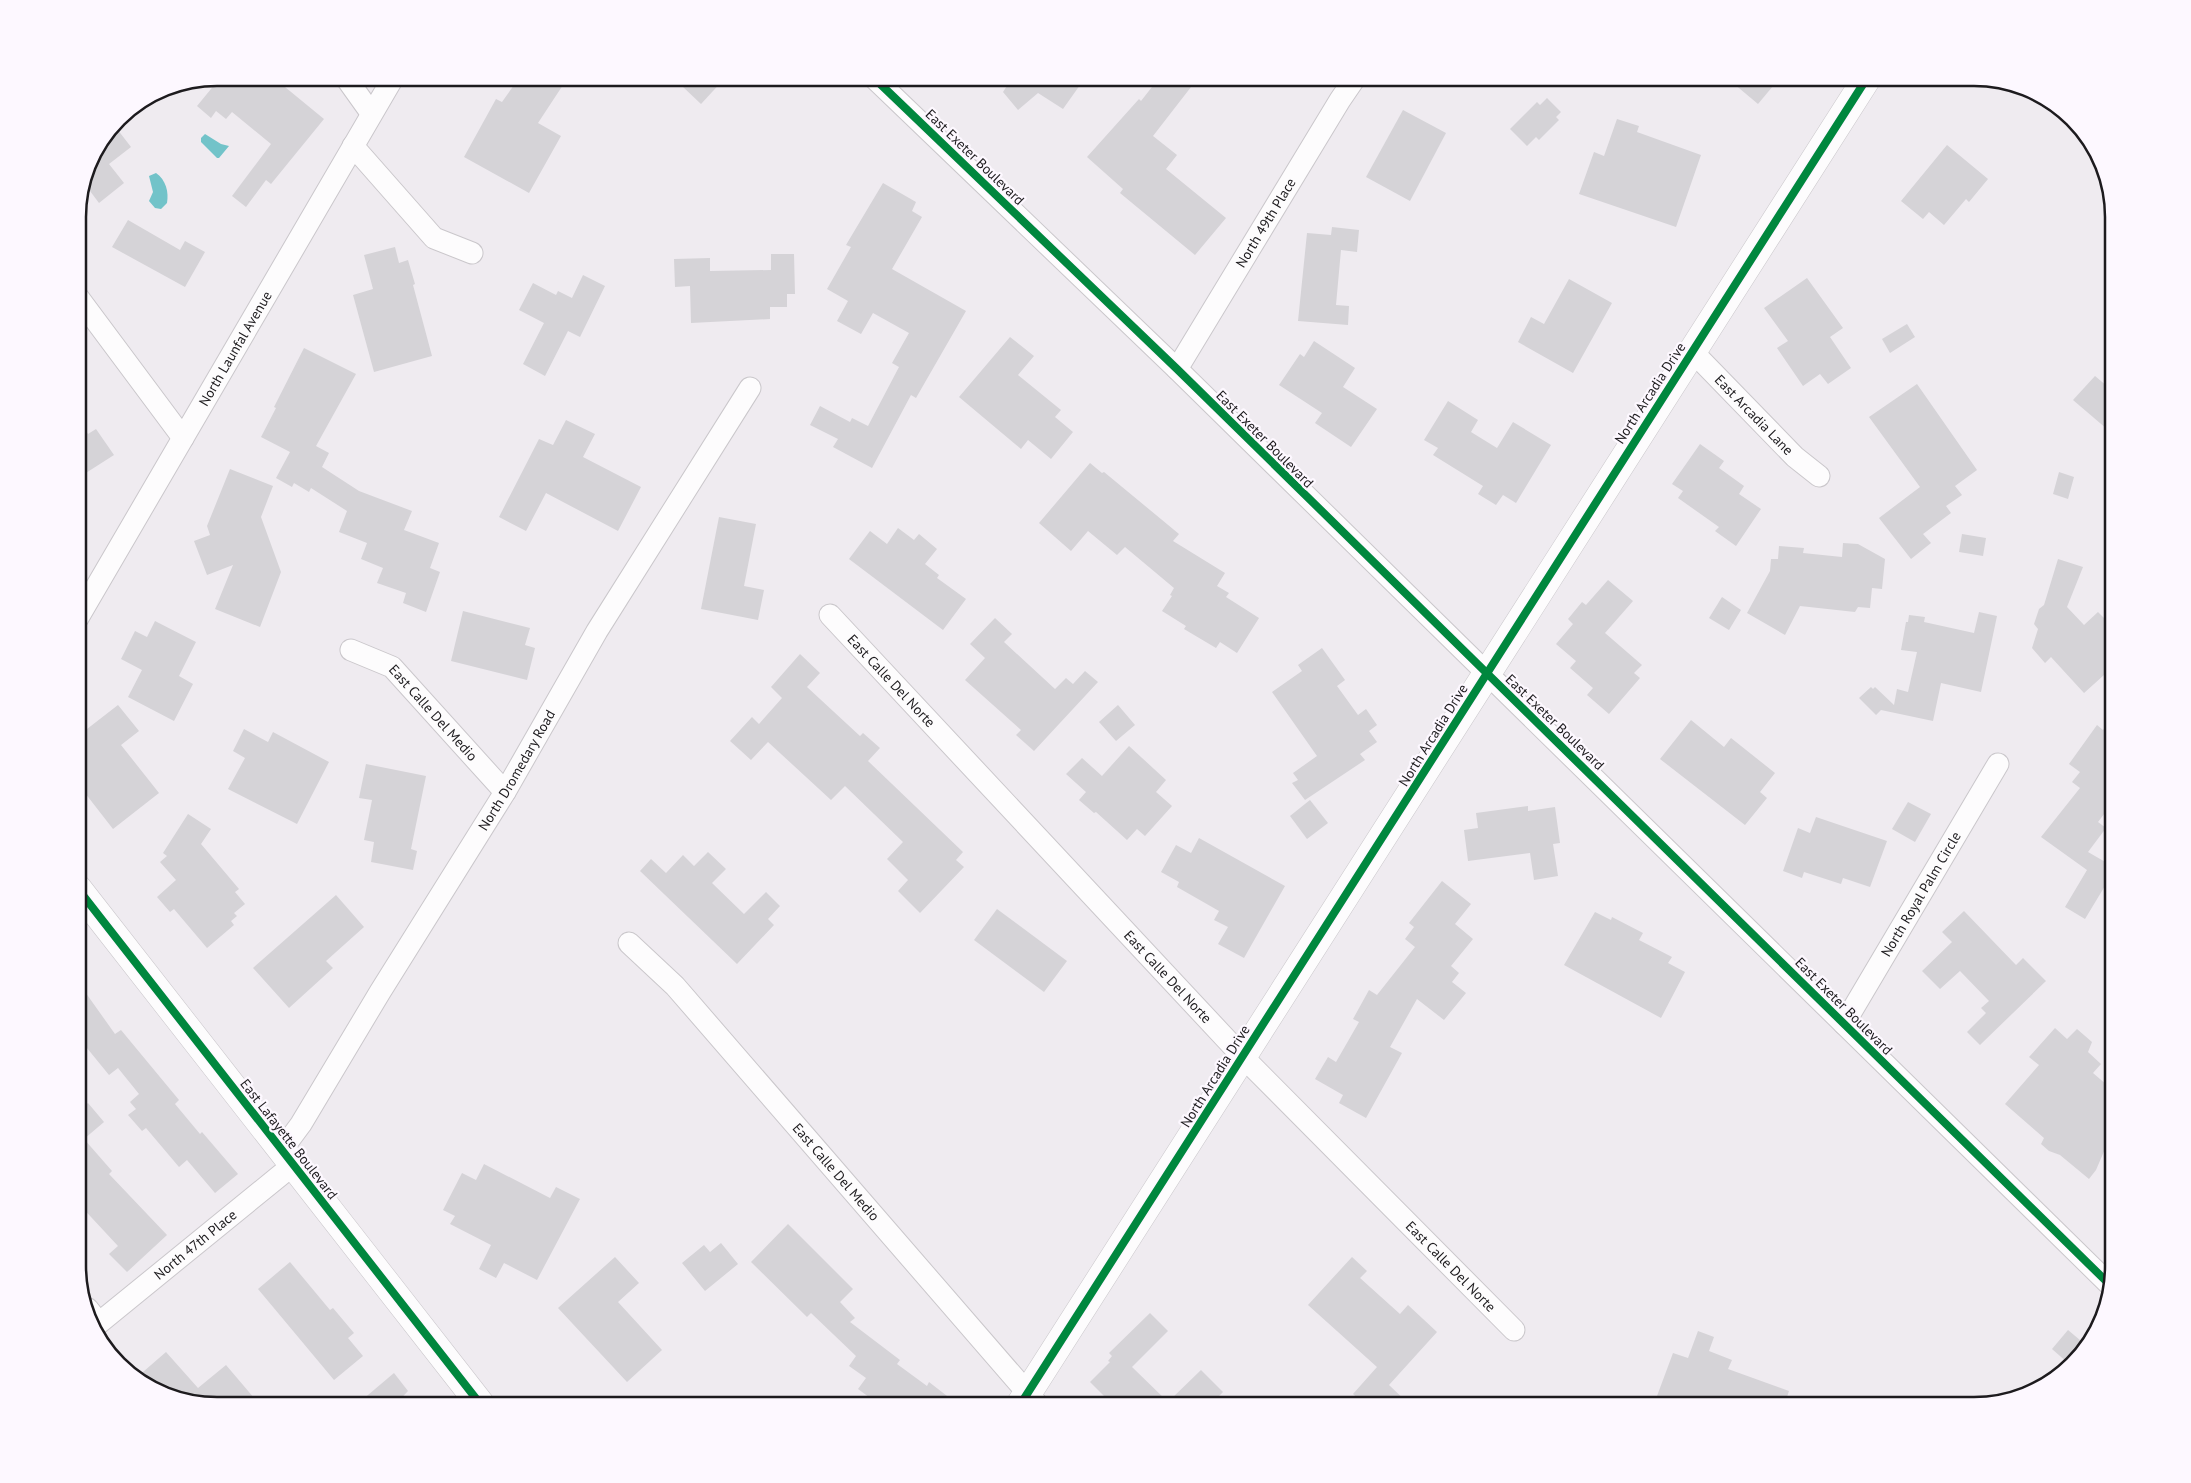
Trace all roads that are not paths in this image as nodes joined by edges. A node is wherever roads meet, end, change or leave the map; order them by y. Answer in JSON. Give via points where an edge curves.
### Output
{"nodes":[{"id":1,"x":352,"y":86,"type":"edge"},
{"id":2,"x":388,"y":86,"type":"edge"},
{"id":3,"x":882,"y":86,"type":"edge"},
{"id":4,"x":1350,"y":86,"type":"edge"},
{"id":5,"x":1862,"y":86,"type":"edge"},
{"id":6,"x":372,"y":113,"type":"junction"},
{"id":7,"x":353,"y":146,"type":"junction"},
{"id":8,"x":472,"y":254,"type":"dead end"},
{"id":9,"x":87,"y":309,"type":"edge"},
{"id":10,"x":1692,"y":351,"type":"junction"},
{"id":11,"x":1177,"y":369,"type":"junction"},
{"id":12,"x":750,"y":388,"type":"dead end"},
{"id":13,"x":182,"y":438,"type":"junction"},
{"id":14,"x":1819,"y":476,"type":"dead end"},
{"id":15,"x":87,"y":602,"type":"edge"},
{"id":16,"x":830,"y":615,"type":"dead end"},
{"id":17,"x":351,"y":650,"type":"dead end"},
{"id":18,"x":1487,"y":672,"type":"junction"},
{"id":19,"x":1998,"y":764,"type":"dead end"},
{"id":20,"x":505,"y":792,"type":"junction"},
{"id":21,"x":87,"y":901,"type":"edge"},
{"id":22,"x":629,"y":943,"type":"dead end"},
{"id":23,"x":1844,"y":1024,"type":"junction"},
{"id":24,"x":1242,"y":1056,"type":"junction"},
{"id":25,"x":287,"y":1158,"type":"junction"},
{"id":26,"x":2104,"y":1279,"type":"edge"},
{"id":27,"x":96,"y":1315,"type":"edge"},
{"id":28,"x":1514,"y":1330,"type":"dead end"},
{"id":29,"x":474,"y":1397,"type":"edge"},
{"id":30,"x":1025,"y":1397,"type":"edge"},
{"id":31,"x":1032,"y":1397,"type":"edge"}],
"edges":[{"from":1,"to":6,"type":"street"},
{"from":2,"to":6,"type":"street","name":"North Launfal Avenue"},
{"from":3,"to":11,"type":"street","name":"East Exeter Boulevard"},
{"from":4,"to":11,"type":"street","name":"North 49th Place"},
{"from":5,"to":10,"type":"street","name":"North Arcadia Drive"},
{"from":6,"to":7,"type":"street","name":"North Launfal Avenue"},
{"from":7,"to":8,"type":"street","via":[[434,238]]},
{"from":7,"to":13,"type":"street","name":"North Launfal Avenue"},
{"from":9,"to":13,"type":"street"},
{"from":10,"to":14,"type":"street","name":"East Arcadia Lane","via":[[1796,457]]},
{"from":10,"to":18,"type":"street","name":"North Arcadia Drive"},
{"from":11,"to":18,"type":"street","name":"East Exeter Boulevard"},
{"from":12,"to":20,"type":"street","name":"North Dromedary Road","via":[[598,631]]},
{"from":13,"to":15,"type":"street","name":"North Launfal Avenue"},
{"from":16,"to":24,"type":"street","name":"East Calle Del Norte"},
{"from":17,"to":20,"type":"street","name":"East Calle Del Medio","via":[[392,667]]},
{"from":18,"to":23,"type":"street","name":"East Exeter Boulevard"},
{"from":18,"to":24,"type":"street","name":"North Arcadia Drive"},
{"from":19,"to":23,"type":"street","name":"North Royal Palm Circle"},
{"from":20,"to":25,"type":"street","name":"North Dromedary Road","via":[[301,1124]]},
{"from":21,"to":25,"type":"street","name":"East Lafayette Boulevard"},
{"from":22,"to":30,"type":"street","name":"East Calle Del Medio","via":[[675,986]]},
{"from":23,"to":26,"type":"street","name":"East Exeter Boulevard"},
{"from":24,"to":28,"type":"street","name":"East Calle Del Norte"},
{"from":24,"to":31,"type":"street","name":"North Arcadia Drive"},
{"from":25,"to":27,"type":"street","name":"North 47th Place"},
{"from":25,"to":29,"type":"street","name":"East Lafayette Boulevard"}]}
